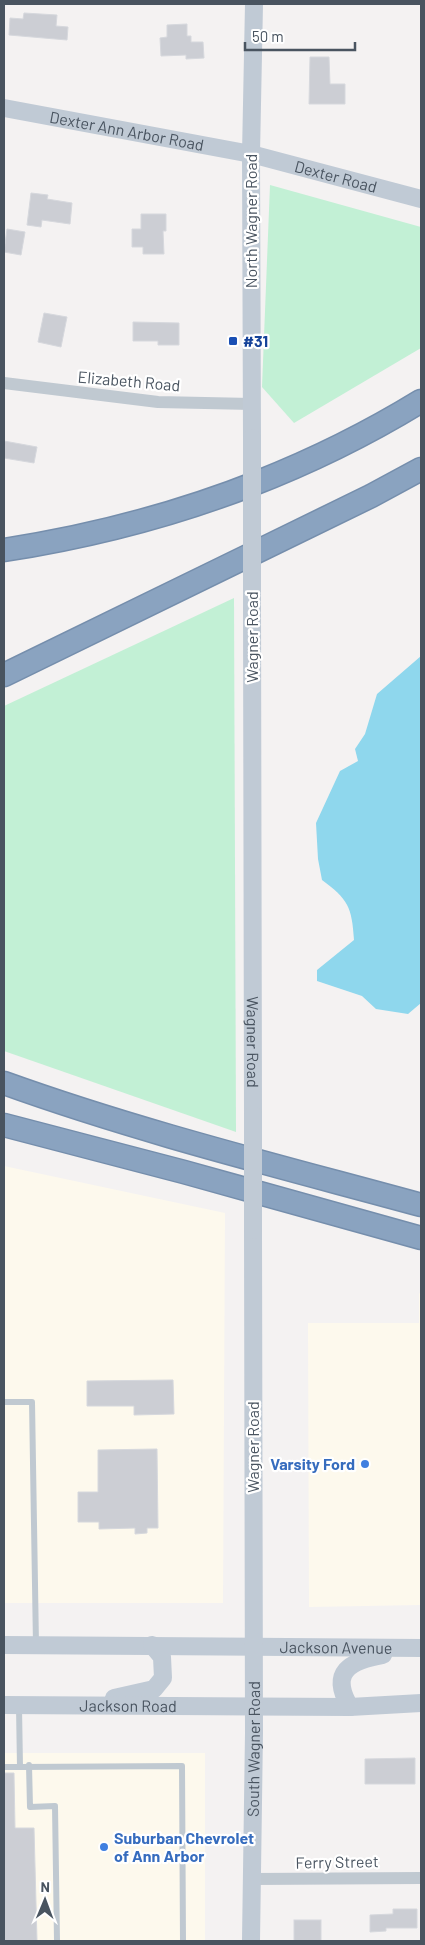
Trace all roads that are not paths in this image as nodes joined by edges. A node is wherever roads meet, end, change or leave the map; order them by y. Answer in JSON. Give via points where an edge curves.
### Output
{"nodes":[{"id":1,"x":254,"y":4,"type":"edge"},
{"id":2,"x":4,"y":108,"type":"edge"},
{"id":3,"x":251,"y":154,"type":"junction"},
{"id":4,"x":421,"y":199,"type":"edge"},
{"id":5,"x":4,"y":383,"type":"edge"},
{"id":6,"x":421,"y":401,"type":"edge"},
{"id":7,"x":252,"y":404,"type":"junction"},
{"id":8,"x":252,"y":438,"type":"joint"},
{"id":9,"x":421,"y":468,"type":"edge"},
{"id":10,"x":4,"y":550,"type":"edge"},
{"id":11,"x":4,"y":675,"type":"edge"},
{"id":12,"x":4,"y":1083,"type":"edge"},
{"id":13,"x":4,"y":1125,"type":"edge"},
{"id":14,"x":421,"y":1205,"type":"edge"},
{"id":15,"x":421,"y":1238,"type":"edge"},
{"id":16,"x":4,"y":1402,"type":"edge"},
{"id":17,"x":4,"y":1645,"type":"edge"},
{"id":18,"x":36,"y":1645,"type":"junction"},
{"id":19,"x":152,"y":1645,"type":"junction"},
{"id":20,"x":252,"y":1646,"type":"junction"},
{"id":21,"x":421,"y":1648,"type":"edge"},
{"id":22,"x":421,"y":1703,"type":"edge"},
{"id":23,"x":12,"y":1705,"type":"edge"},
{"id":24,"x":66,"y":1706,"type":"junction"},
{"id":25,"x":253,"y":1707,"type":"junction"},
{"id":26,"x":350,"y":1707,"type":"junction"},
{"id":27,"x":29,"y":1765,"type":"junction"},
{"id":28,"x":4,"y":1767,"type":"edge"},
{"id":29,"x":20,"y":1767,"type":"junction"},
{"id":30,"x":421,"y":1878,"type":"edge"},
{"id":31,"x":252,"y":1880,"type":"junction"},
{"id":32,"x":57,"y":1941,"type":"edge"},
{"id":33,"x":183,"y":1941,"type":"edge"},
{"id":34,"x":251,"y":1941,"type":"edge"}],
"edges":[{"from":1,"to":3,"type":"main road","name":"North Wagner Road"},
{"from":2,"to":3,"type":"main road","name":"Dexter Ann Arbor Road"},
{"from":3,"to":4,"type":"main road","name":"Dexter Road"},
{"from":3,"to":7,"type":"main road","name":"North Wagner Road"},
{"from":5,"to":7,"type":"street","name":"Elizabeth Road","via":[[158,402]]},
{"from":6,"to":10,"type":"highway","via":[[290,470],[198,505],[117,529]]},
{"from":7,"to":8,"type":"main road","name":"North Wagner Road"},
{"from":8,"to":20,"type":"main road","name":"Wagner Road","bridge":true},
{"from":9,"to":11,"type":"highway","via":[[371,496]]},
{"from":12,"to":14,"type":"highway","via":[[185,1139]]},
{"from":13,"to":15,"type":"highway"},
{"from":16,"to":18,"type":"lane","via":[[32,1402]]},
{"from":17,"to":18,"type":"main road"},
{"from":18,"to":19,"type":"main road"},
{"from":19,"to":20,"type":"main road"},
{"from":19,"to":24,"type":"main road","via":[[162,1657],[164,1669],[163,1678],[154,1689]]},
{"from":20,"to":21,"type":"main road","name":"Jackson Avenue"},
{"from":20,"to":25,"type":"main road","name":"South Wagner Road"},
{"from":21,"to":26,"type":"main road","via":[[364,1658],[351,1664],[343,1672],[341,1683]]},
{"from":22,"to":26,"type":"main road"},
{"from":23,"to":24,"type":"main road","name":"Jackson Road"},
{"from":23,"to":29,"type":"lane"},
{"from":24,"to":25,"type":"main road","name":"Jackson Road"},
{"from":25,"to":26,"type":"main road"},
{"from":25,"to":31,"type":"main road","name":"South Wagner Road"},
{"from":27,"to":29,"type":"lane"},
{"from":27,"to":32,"type":"lane","via":[[30,1807],[55,1806]]},
{"from":27,"to":33,"type":"lane","via":[[182,1766]]},
{"from":28,"to":29,"type":"lane"},
{"from":30,"to":31,"type":"street","name":"Ferry Street"},
{"from":31,"to":34,"type":"main road","name":"South Wagner Road"}]}
